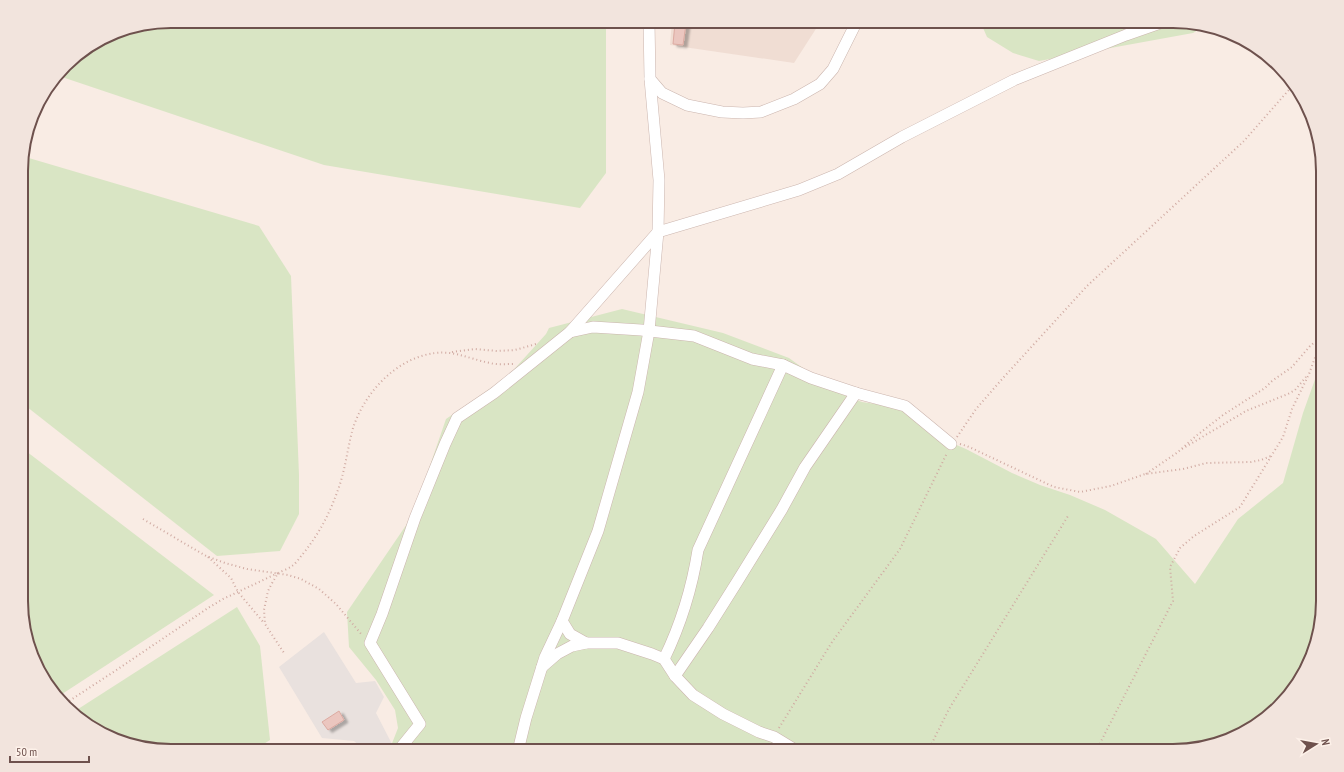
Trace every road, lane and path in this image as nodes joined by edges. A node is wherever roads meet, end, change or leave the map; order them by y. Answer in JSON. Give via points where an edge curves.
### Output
{"nodes":[{"id":1,"x":649,"y":28,"type":"edge"},
{"id":2,"x":854,"y":28,"type":"edge"},
{"id":3,"x":1144,"y":28,"type":"edge"},
{"id":4,"x":650,"y":80,"type":"junction"},
{"id":5,"x":1290,"y":89,"type":"edge"},
{"id":6,"x":658,"y":232,"type":"junction"},
{"id":7,"x":649,"y":331,"type":"junction"},
{"id":8,"x":570,"y":332,"type":"junction"},
{"id":9,"x":1316,"y":341,"type":"edge"},
{"id":10,"x":538,"y":344,"type":"dead end"},
{"id":11,"x":451,"y":352,"type":"junction"},
{"id":12,"x":1316,"y":352,"type":"edge"},
{"id":13,"x":516,"y":364,"type":"dead end"},
{"id":14,"x":783,"y":365,"type":"junction"},
{"id":15,"x":1308,"y":374,"type":"junction"},
{"id":16,"x":856,"y":393,"type":"junction"},
{"id":17,"x":951,"y":444,"type":"junction"},
{"id":18,"x":1178,"y":452,"type":"junction"},
{"id":19,"x":1272,"y":455,"type":"junction"},
{"id":20,"x":1145,"y":474,"type":"junction"},
{"id":21,"x":1068,"y":516,"type":"dead end"},
{"id":22,"x":143,"y":519,"type":"dead end"},
{"id":23,"x":206,"y":556,"type":"junction"},
{"id":24,"x":278,"y":573,"type":"junction"},
{"id":25,"x":238,"y":592,"type":"junction"},
{"id":26,"x":562,"y":621,"type":"junction"},
{"id":27,"x":265,"y":624,"type":"junction"},
{"id":28,"x":370,"y":643,"type":"junction"},
{"id":29,"x":586,"y":643,"type":"junction"},
{"id":30,"x":284,"y":653,"type":"dead end"},
{"id":31,"x":664,"y":659,"type":"junction"},
{"id":32,"x":542,"y":668,"type":"junction"},
{"id":33,"x":674,"y":676,"type":"junction"},
{"id":34,"x":69,"y":701,"type":"edge"},
{"id":35,"x":774,"y":737,"type":"junction"},
{"id":36,"x":404,"y":744,"type":"edge"},
{"id":37,"x":520,"y":744,"type":"edge"},
{"id":38,"x":770,"y":744,"type":"edge"},
{"id":39,"x":786,"y":744,"type":"edge"},
{"id":40,"x":932,"y":744,"type":"edge"},
{"id":41,"x":1100,"y":744,"type":"edge"}],
"edges":[{"from":1,"to":4,"type":"street"},
{"from":2,"to":4,"type":"street","via":[[833,70],[820,84],[794,99],[761,112],[722,112],[687,105],[662,93]]},
{"from":3,"to":6,"type":"street","via":[[1014,80],[902,137],[838,174],[799,190]]},
{"from":4,"to":6,"type":"street","via":[[658,180]]},
{"from":5,"to":17,"type":"path","via":[[1244,141],[1087,286],[976,409]]},
{"from":6,"to":7,"type":"street"},
{"from":6,"to":8,"type":"street"},
{"from":7,"to":8,"type":"street","via":[[592,327]]},
{"from":7,"to":14,"type":"street","via":[[694,336],[752,359]]},
{"from":7,"to":26,"type":"street","via":[[638,392],[598,531]]},
{"from":8,"to":28,"type":"street","via":[[494,393],[457,418],[415,518]]},
{"from":9,"to":18,"type":"path","via":[[1292,366],[1265,388],[1223,416]]},
{"from":10,"to":11,"type":"path","via":[[515,350],[476,349]]},
{"from":11,"to":13,"type":"path","via":[[492,364]]},
{"from":11,"to":24,"type":"path","via":[[412,359],[390,373],[374,389],[354,426],[340,482],[328,516],[314,541],[292,566]]},
{"from":12,"to":15,"type":"path"},
{"from":14,"to":16,"type":"street","via":[[811,378]]},
{"from":14,"to":31,"type":"street","via":[[698,550],[685,608]]},
{"from":15,"to":18,"type":"path","via":[[1295,390],[1246,411]]},
{"from":15,"to":19,"type":"path","via":[[1283,437]]},
{"from":16,"to":17,"type":"street","via":[[905,406]]},
{"from":16,"to":33,"type":"street","via":[[805,467],[733,589]]},
{"from":17,"to":20,"type":"path","via":[[967,446],[1054,487],[1070,491],[1080,492],[1111,486]]},
{"from":17,"to":35,"type":"path","via":[[900,549],[832,642]]},
{"from":18,"to":20,"type":"path"},
{"from":19,"to":20,"type":"path","via":[[1251,462],[1206,463]]},
{"from":19,"to":41,"type":"path","via":[[1240,507],[1194,536],[1180,548],[1170,567],[1173,601]]},
{"from":21,"to":40,"type":"path","via":[[949,709]]},
{"from":22,"to":23,"type":"path"},
{"from":23,"to":24,"type":"path","via":[[247,569]]},
{"from":23,"to":25,"type":"path","via":[[231,578]]},
{"from":24,"to":25,"type":"path"},
{"from":24,"to":27,"type":"path","via":[[268,591],[264,610]]},
{"from":24,"to":28,"type":"path","via":[[301,579],[319,589],[336,604]]},
{"from":25,"to":27,"type":"path"},
{"from":25,"to":34,"type":"path","via":[[208,608]]},
{"from":26,"to":29,"type":"street","via":[[570,634]]},
{"from":26,"to":32,"type":"street"},
{"from":27,"to":30,"type":"path"},
{"from":28,"to":36,"type":"street","via":[[420,724]]},
{"from":29,"to":31,"type":"street","via":[[618,643]]},
{"from":29,"to":32,"type":"street","via":[[572,646]]},
{"from":31,"to":33,"type":"street"},
{"from":32,"to":37,"type":"street"},
{"from":33,"to":35,"type":"street","via":[[693,695],[723,714]]},
{"from":35,"to":38,"type":"path"},
{"from":35,"to":39,"type":"street"}]}
